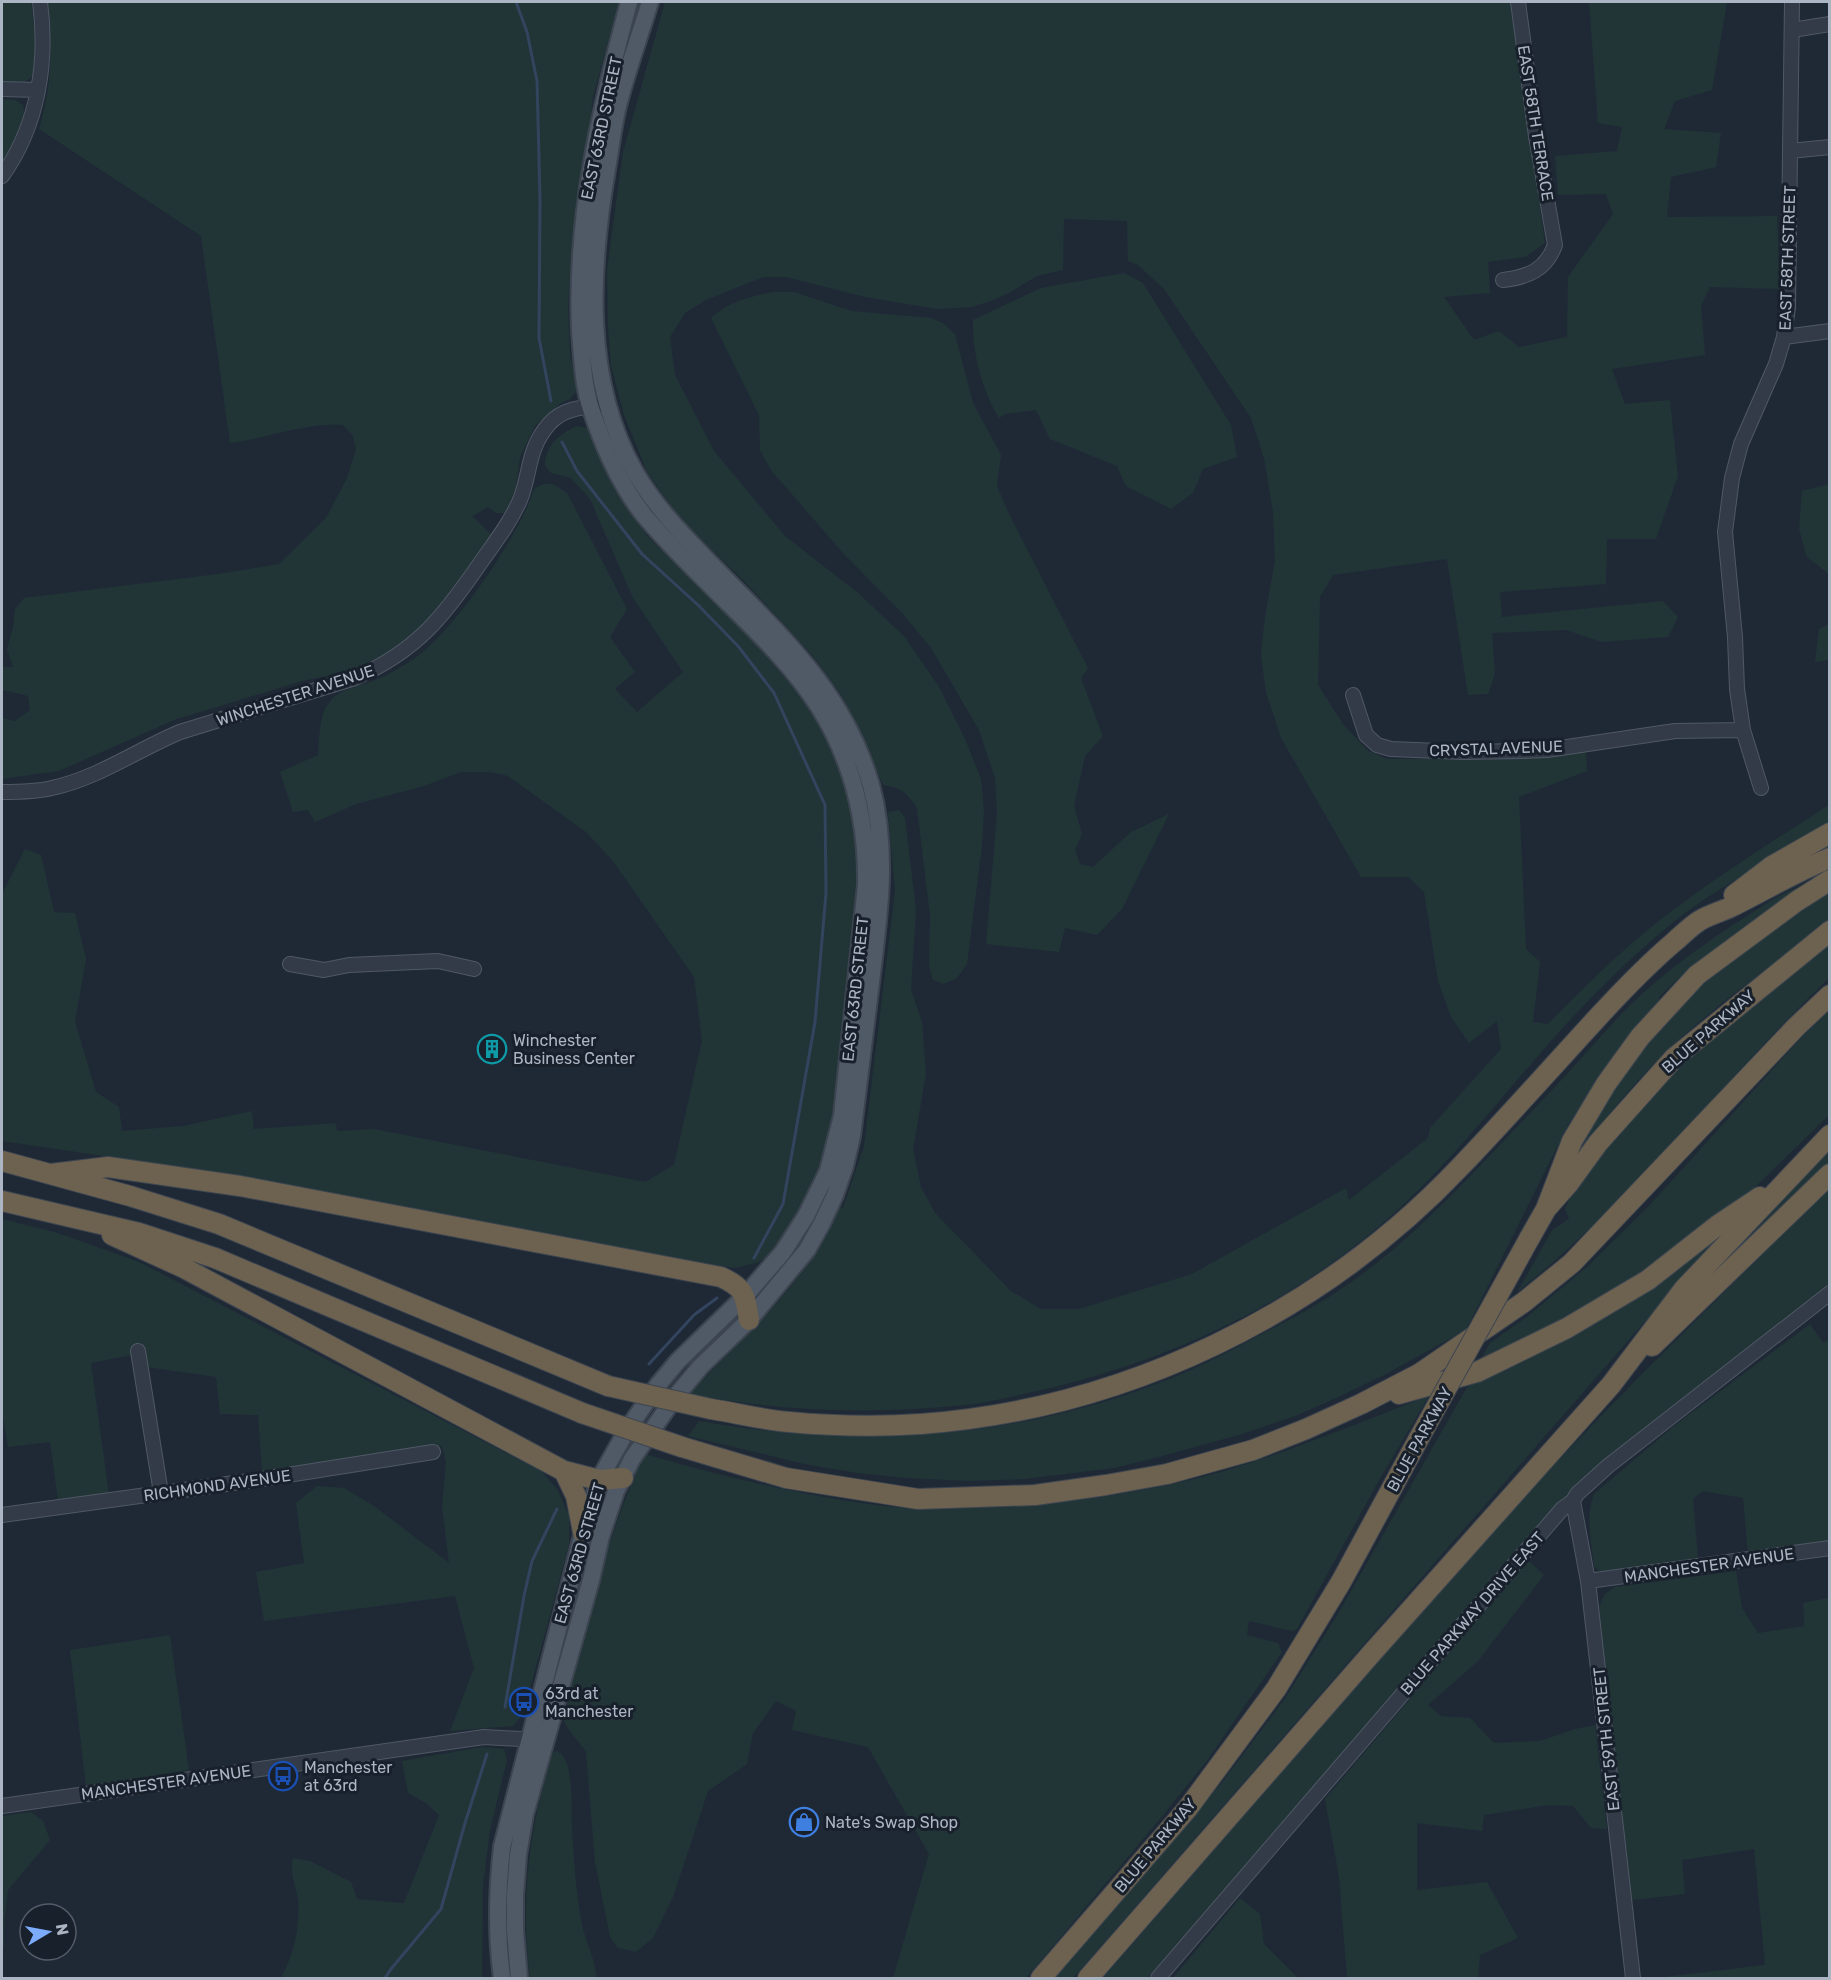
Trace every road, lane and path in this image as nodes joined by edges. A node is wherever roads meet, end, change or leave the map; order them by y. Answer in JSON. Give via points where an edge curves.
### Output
{"nodes":[{"id":1,"x":40,"y":2,"type":"edge"},
{"id":2,"x":629,"y":2,"type":"edge"},
{"id":3,"x":650,"y":2,"type":"edge"},
{"id":4,"x":1518,"y":2,"type":"edge"},
{"id":5,"x":1792,"y":2,"type":"edge"},
{"id":6,"x":1830,"y":24,"type":"edge"},
{"id":7,"x":1792,"y":30,"type":"junction"},
{"id":8,"x":2,"y":89,"type":"edge"},
{"id":9,"x":38,"y":90,"type":"junction"},
{"id":10,"x":1830,"y":147,"type":"edge"},
{"id":11,"x":1790,"y":151,"type":"junction"},
{"id":12,"x":2,"y":176,"type":"edge"},
{"id":13,"x":1503,"y":280,"type":"dead end"},
{"id":14,"x":1830,"y":331,"type":"edge"},
{"id":15,"x":1784,"y":337,"type":"junction"},
{"id":16,"x":608,"y":405,"type":"junction"},
{"id":17,"x":590,"y":406,"type":"junction"},
{"id":18,"x":1353,"y":696,"type":"dead end"},
{"id":19,"x":1743,"y":730,"type":"junction"},
{"id":20,"x":1761,"y":788,"type":"dead end"},
{"id":21,"x":2,"y":792,"type":"edge"},
{"id":22,"x":1830,"y":833,"type":"edge"},
{"id":23,"x":1830,"y":858,"type":"edge"},
{"id":24,"x":1830,"y":880,"type":"edge"},
{"id":25,"x":1699,"y":921,"type":"junction"},
{"id":26,"x":1830,"y":931,"type":"edge"},
{"id":27,"x":290,"y":964,"type":"dead end"},
{"id":28,"x":474,"y":969,"type":"dead end"},
{"id":29,"x":1830,"y":995,"type":"edge"},
{"id":30,"x":1830,"y":1135,"type":"edge"},
{"id":31,"x":2,"y":1161,"type":"edge"},
{"id":32,"x":51,"y":1174,"type":"junction"},
{"id":33,"x":1830,"y":1174,"type":"edge"},
{"id":34,"x":1790,"y":1177,"type":"junction"},
{"id":35,"x":2,"y":1201,"type":"edge"},
{"id":36,"x":1546,"y":1209,"type":"junction"},
{"id":37,"x":74,"y":1218,"type":"junction"},
{"id":38,"x":1830,"y":1293,"type":"edge"},
{"id":39,"x":745,"y":1296,"type":"junction"},
{"id":40,"x":749,"y":1320,"type":"junction"},
{"id":41,"x":138,"y":1351,"type":"dead end"},
{"id":42,"x":1611,"y":1385,"type":"junction"},
{"id":43,"x":1361,"y":1404,"type":"junction"},
{"id":44,"x":433,"y":1452,"type":"dead end"},
{"id":45,"x":564,"y":1471,"type":"junction"},
{"id":46,"x":623,"y":1478,"type":"junction"},
{"id":47,"x":598,"y":1480,"type":"junction"},
{"id":48,"x":161,"y":1493,"type":"junction"},
{"id":49,"x":1573,"y":1501,"type":"junction"},
{"id":50,"x":2,"y":1515,"type":"edge"},
{"id":51,"x":583,"y":1532,"type":"junction"},
{"id":52,"x":1830,"y":1548,"type":"edge"},
{"id":53,"x":1588,"y":1581,"type":"junction"},
{"id":54,"x":537,"y":1739,"type":"junction"},
{"id":55,"x":2,"y":1806,"type":"edge"},
{"id":56,"x":502,"y":1978,"type":"edge"},
{"id":57,"x":519,"y":1978,"type":"edge"},
{"id":58,"x":1041,"y":1978,"type":"edge"},
{"id":59,"x":1088,"y":1978,"type":"edge"},
{"id":60,"x":1158,"y":1978,"type":"edge"},
{"id":61,"x":1632,"y":1978,"type":"edge"}],
"edges":[{"from":1,"to":9,"type":"street","via":[[43,65]]},
{"from":2,"to":17,"type":"main road","name":"EAST 63RD STREET","via":[[595,140],[584,210],[579,300],[581,352]]},
{"from":3,"to":16,"type":"main road","name":"EAST 63RD STREET","via":[[618,105],[595,257],[597,344]]},
{"from":4,"to":13,"type":"street","name":"EAST 58TH TERRACE","via":[[1555,245],[1544,265]]},
{"from":5,"to":7,"type":"street","name":"EAST 58TH STREET"},
{"from":6,"to":7,"type":"street"},
{"from":7,"to":11,"type":"street","name":"EAST 58TH STREET"},
{"from":8,"to":9,"type":"street"},
{"from":9,"to":12,"type":"street","via":[[30,124]]},
{"from":10,"to":11,"type":"street"},
{"from":11,"to":15,"type":"street","name":"EAST 58TH STREET","via":[[1788,307]]},
{"from":14,"to":15,"type":"street"},
{"from":15,"to":19,"type":"street","name":"EAST 58TH STREET","via":[[1741,444],[1727,512],[1725,532]]},
{"from":16,"to":17,"type":"street","name":"WINCHESTER AVENUE"},
{"from":16,"to":40,"type":"main road","name":"EAST 63RD STREET","via":[[615,431],[634,470],[667,518],[802,658],[832,699],[859,750],[872,788],[880,838],[882,896],[845,1166],[807,1250]]},
{"from":17,"to":21,"type":"street","name":"WINCHESTER AVENUE","via":[[559,414],[549,424],[536,444],[512,519],[453,603],[402,654],[355,678],[180,732],[111,767],[64,785]]},
{"from":17,"to":39,"type":"main road","name":"EAST 63RD STREET","via":[[613,464],[643,513],[764,639],[818,705],[845,757],[863,820],[866,885],[836,1143],[828,1171],[806,1216],[783,1252]]},
{"from":18,"to":19,"type":"street","name":"CRYSTAL AVENUE","via":[[1366,735],[1377,745],[1391,749],[1539,750],[1675,731]]},
{"from":19,"to":20,"type":"street","name":"EAST 58TH STREET"},
{"from":22,"to":25,"type":"highway","via":[[1772,866]]},
{"from":23,"to":25,"type":"highway"},
{"from":24,"to":36,"type":"highway","via":[[1697,975],[1640,1037],[1572,1142]]},
{"from":25,"to":32,"type":"highway","bridge":true,"via":[[1641,970],[1459,1169],[1383,1240],[1333,1278],[1217,1345],[1100,1390],[1038,1406],[920,1424],[788,1422],[608,1386],[219,1224]]},
{"from":26,"to":36,"type":"highway","name":"BLUE PARKWAY","via":[[1674,1058],[1598,1143]]},
{"from":27,"to":28,"type":"street","via":[[324,970],[349,965],[438,961]]},
{"from":29,"to":43,"type":"highway","via":[[1572,1263],[1524,1302],[1419,1374]]},
{"from":30,"to":34,"type":"highway"},
{"from":31,"to":32,"type":"highway"},
{"from":32,"to":39,"type":"highway","via":[[108,1167],[240,1186],[720,1277],[736,1284]]},
{"from":33,"to":42,"type":"highway"},
{"from":34,"to":42,"type":"highway","via":[[1684,1289]]},
{"from":34,"to":43,"type":"highway","via":[[1718,1225],[1648,1280],[1567,1328],[1477,1372]]},
{"from":35,"to":37,"type":"highway"},
{"from":36,"to":58,"type":"highway","name":"BLUE PARKWAY","bridge":true,"via":[[1341,1582],[1276,1689],[1188,1808]]},
{"from":37,"to":43,"type":"highway","bridge":true,"via":[[139,1233],[215,1258],[582,1413],[682,1448],[786,1478],[918,1499],[1035,1495],[1167,1474],[1253,1450]]},
{"from":37,"to":45,"type":"highway","via":[[184,1268]]},
{"from":38,"to":49,"type":"street","name":"BLUE PARKWAY DRIVE EAST","via":[[1608,1466]]},
{"from":39,"to":40,"type":"highway"},
{"from":39,"to":47,"type":"main road","name":"EAST 63RD STREET","via":[[658,1385]]},
{"from":40,"to":46,"type":"main road","name":"EAST 63RD STREET","via":[[675,1397]]},
{"from":41,"to":48,"type":"street"},
{"from":42,"to":59,"type":"highway"},
{"from":44,"to":48,"type":"street","name":"RICHMOND AVENUE"},
{"from":45,"to":47,"type":"highway"},
{"from":45,"to":51,"type":"highway","via":[[576,1496]]},
{"from":46,"to":47,"type":"highway"},
{"from":46,"to":54,"type":"main road","name":"EAST 63RD STREET","via":[[600,1536],[591,1580]]},
{"from":47,"to":51,"type":"main road","name":"EAST 63RD STREET"},
{"from":48,"to":50,"type":"street","name":"RICHMOND AVENUE"},
{"from":49,"to":53,"type":"street","name":"EAST 59TH STREET"},
{"from":49,"to":60,"type":"street","name":"BLUE PARKWAY DRIVE EAST","via":[[1548,1524]]},
{"from":51,"to":54,"type":"main road","name":"EAST 63RD STREET"},
{"from":52,"to":53,"type":"street","name":"MANCHESTER AVENUE"},
{"from":53,"to":61,"type":"street","name":"EAST 59TH STREET"},
{"from":54,"to":55,"type":"street","name":"MANCHESTER AVENUE","via":[[484,1737]]},
{"from":54,"to":56,"type":"main road","name":"EAST 63RD STREET","via":[[502,1847],[497,1923]]},
{"from":54,"to":57,"type":"main road","name":"EAST 63RD STREET","via":[[518,1855],[515,1930]]}]}
